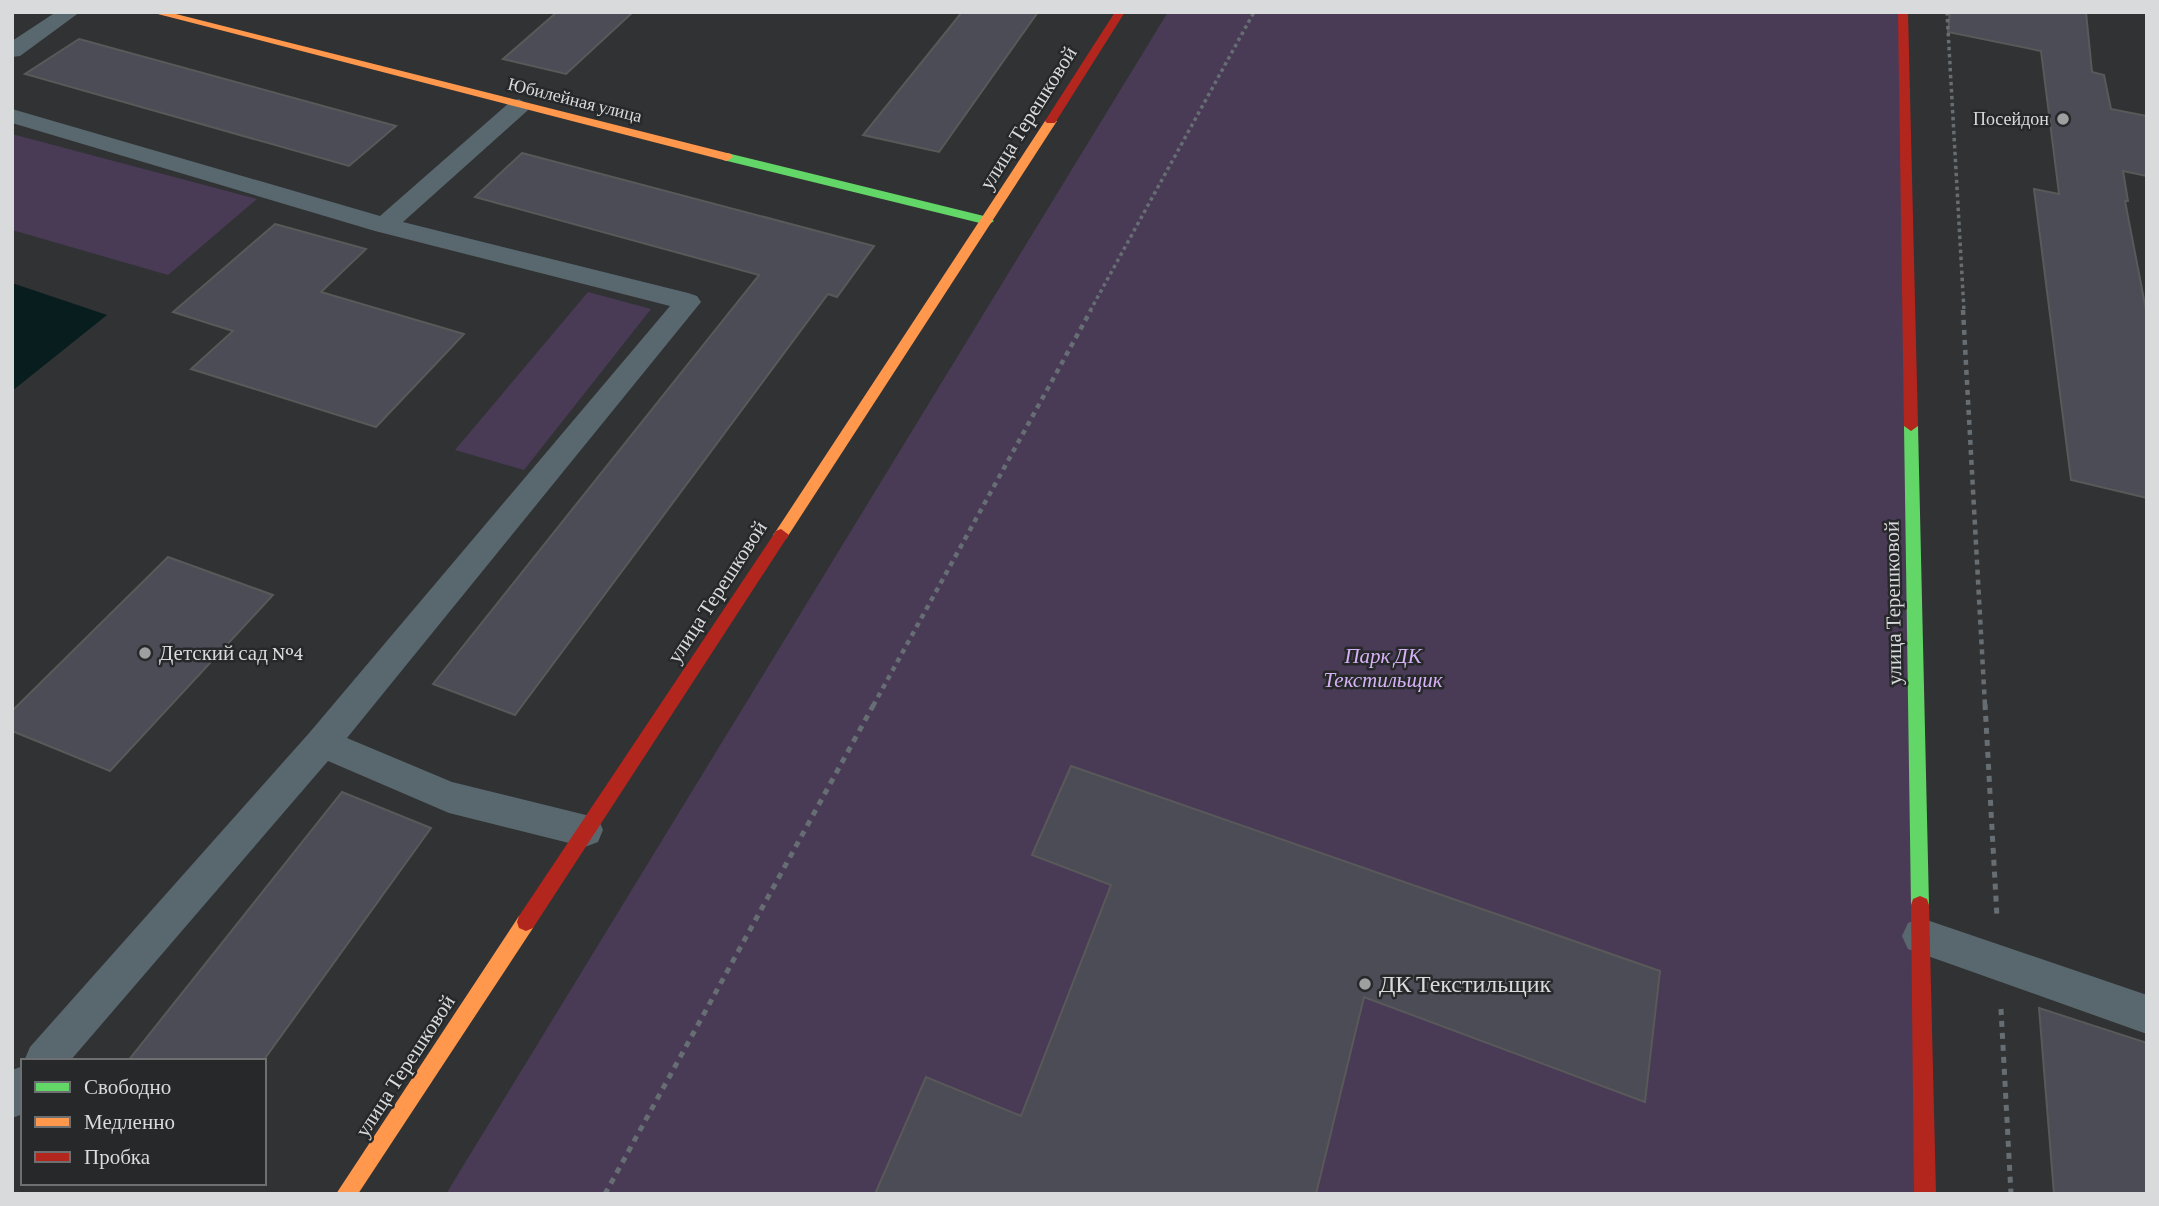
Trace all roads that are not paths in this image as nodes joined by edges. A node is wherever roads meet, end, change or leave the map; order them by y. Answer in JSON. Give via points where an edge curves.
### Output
{"nodes":[{"id":1,"x":70,"y":12,"type":"edge"},
{"id":2,"x":155,"y":12,"type":"edge"},
{"id":3,"x":1120,"y":12,"type":"edge"},
{"id":4,"x":1903,"y":12,"type":"edge"},
{"id":5,"x":12,"y":51,"type":"edge"},
{"id":6,"x":519,"y":106,"type":"junction"},
{"id":7,"x":12,"y":116,"type":"edge"},
{"id":8,"x":988,"y":221,"type":"junction"},
{"id":9,"x":384,"y":225,"type":"junction"},
{"id":10,"x":322,"y":743,"type":"junction"},
{"id":11,"x":585,"y":830,"type":"junction"},
{"id":12,"x":1921,"y":936,"type":"junction"},
{"id":13,"x":2147,"y":1016,"type":"edge"},
{"id":14,"x":46,"y":1059,"type":"edge"},
{"id":15,"x":346,"y":1194,"type":"edge"},
{"id":16,"x":1925,"y":1194,"type":"edge"}],
"edges":[{"from":1,"to":5,"type":"lane"},
{"from":2,"to":6,"type":"street","name":"Юбилейная улица"},
{"from":3,"to":8,"type":"street","name":"улица Терешковой"},
{"from":4,"to":12,"type":"street","name":"улица Терешковой"},
{"from":6,"to":8,"type":"street","name":"Юбилейная улица"},
{"from":6,"to":9,"type":"lane"},
{"from":7,"to":9,"type":"lane"},
{"from":8,"to":11,"type":"street","name":"улица Терешковой"},
{"from":9,"to":10,"type":"lane","via":[[688,302]]},
{"from":10,"to":11,"type":"lane","via":[[449,797]]},
{"from":10,"to":14,"type":"lane"},
{"from":11,"to":15,"type":"street","name":"улица Терешковой"},
{"from":12,"to":13,"type":"lane"},
{"from":12,"to":16,"type":"street","name":"улица Терешковой"}]}
